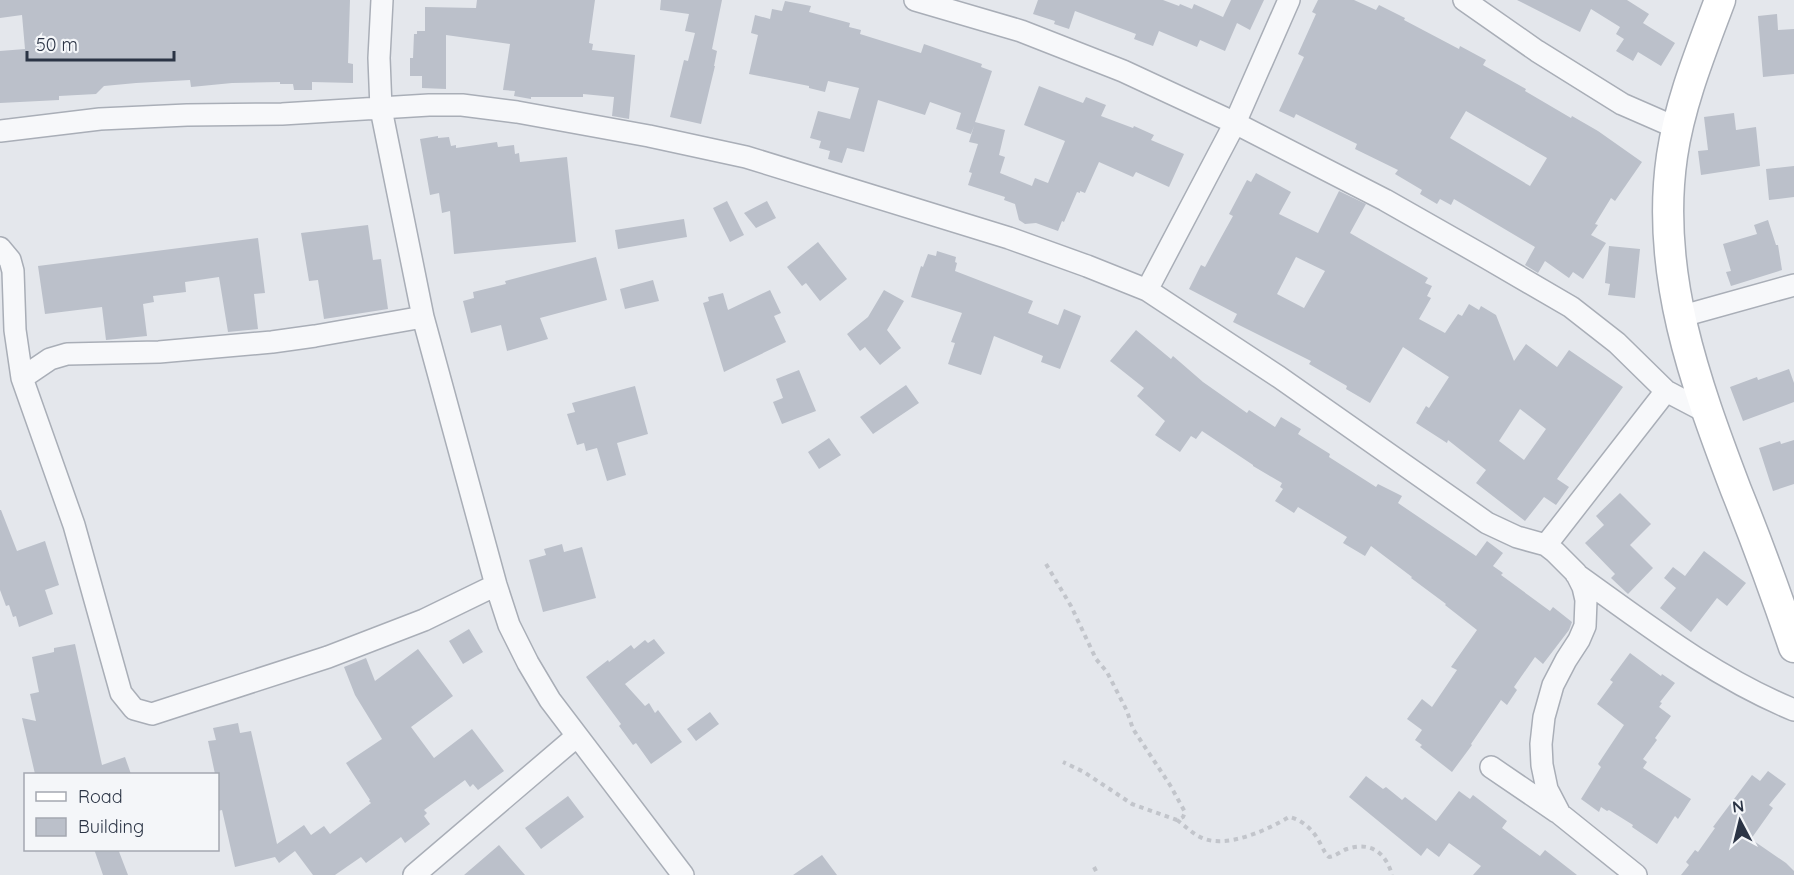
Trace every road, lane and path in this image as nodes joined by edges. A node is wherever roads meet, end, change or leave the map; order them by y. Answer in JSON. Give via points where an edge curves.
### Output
{"nodes":[{"id":1,"x":382,"y":0,"type":"edge"},
{"id":2,"x":915,"y":0,"type":"edge"},
{"id":3,"x":1290,"y":0,"type":"edge"},
{"id":4,"x":1464,"y":0,"type":"edge"},
{"id":5,"x":1720,"y":0,"type":"edge"},
{"id":6,"x":381,"y":109,"type":"junction"},
{"id":7,"x":1235,"y":123,"type":"junction"},
{"id":8,"x":1677,"y":128,"type":"junction"},
{"id":9,"x":0,"y":131,"type":"edge"},
{"id":10,"x":0,"y":248,"type":"edge"},
{"id":11,"x":1794,"y":285,"type":"edge"},
{"id":12,"x":1148,"y":290,"type":"junction"},
{"id":13,"x":1679,"y":316,"type":"junction"},
{"id":14,"x":423,"y":317,"type":"junction"},
{"id":15,"x":22,"y":378,"type":"junction"},
{"id":16,"x":1666,"y":391,"type":"junction"},
{"id":17,"x":1706,"y":412,"type":"junction"},
{"id":18,"x":1546,"y":545,"type":"junction"},
{"id":19,"x":1046,"y":564,"type":"dead end"},
{"id":20,"x":1576,"y":573,"type":"junction"},
{"id":21,"x":496,"y":585,"type":"junction"},
{"id":22,"x":1794,"y":647,"type":"edge"},
{"id":23,"x":1794,"y":710,"type":"edge"},
{"id":24,"x":577,"y":736,"type":"junction"},
{"id":25,"x":1064,"y":762,"type":"dead end"},
{"id":26,"x":1491,"y":768,"type":"dead end"},
{"id":27,"x":1560,"y":814,"type":"junction"},
{"id":28,"x":1177,"y":820,"type":"junction"},
{"id":29,"x":1094,"y":867,"type":"dead end"},
{"id":30,"x":414,"y":875,"type":"edge"},
{"id":31,"x":683,"y":875,"type":"edge"},
{"id":32,"x":1098,"y":875,"type":"edge"},
{"id":33,"x":1392,"y":875,"type":"edge"},
{"id":34,"x":1636,"y":875,"type":"edge"}],
"edges":[{"from":1,"to":6,"type":"street"},
{"from":2,"to":7,"type":"street","via":[[1031,35],[1124,71]]},
{"from":3,"to":7,"type":"street"},
{"from":4,"to":8,"type":"street","via":[[1622,104]]},
{"from":5,"to":8,"type":"street"},
{"from":6,"to":9,"type":"street","via":[[100,119]]},
{"from":6,"to":12,"type":"street","via":[[462,105],[517,112],[746,157],[1009,238]]},
{"from":6,"to":14,"type":"street"},
{"from":7,"to":12,"type":"street"},
{"from":7,"to":16,"type":"street","via":[[1385,200],[1571,307],[1617,343]]},
{"from":8,"to":13,"type":"street","via":[[1668,216]]},
{"from":10,"to":15,"type":"street","via":[[13,271]]},
{"from":11,"to":13,"type":"street"},
{"from":12,"to":18,"type":"street","via":[[1487,523]]},
{"from":13,"to":17,"type":"street"},
{"from":14,"to":15,"type":"street","via":[[272,342],[159,352],[67,354],[50,359]]},
{"from":14,"to":21,"type":"street"},
{"from":15,"to":21,"type":"street","via":[[74,525],[121,693],[134,709],[152,714],[328,657],[424,620]]},
{"from":16,"to":17,"type":"street"},
{"from":16,"to":18,"type":"street"},
{"from":17,"to":22,"type":"street"},
{"from":18,"to":20,"type":"street"},
{"from":19,"to":28,"type":"path","via":[[1096,659],[1107,672],[1133,729],[1185,812]]},
{"from":20,"to":23,"type":"street","via":[[1703,663]]},
{"from":20,"to":27,"type":"street","via":[[1586,600],[1585,626],[1553,685],[1541,744],[1547,789]]},
{"from":21,"to":24,"type":"street","via":[[509,625],[528,663]]},
{"from":24,"to":30,"type":"street"},
{"from":24,"to":31,"type":"street"},
{"from":25,"to":28,"type":"path","via":[[1132,804]]},
{"from":26,"to":27,"type":"street"},
{"from":27,"to":34,"type":"street"},
{"from":28,"to":33,"type":"path","via":[[1202,838],[1218,841],[1270,828],[1289,817],[1297,819],[1316,836],[1329,857],[1346,849],[1369,847],[1386,858]]},
{"from":29,"to":32,"type":"path"}]}
